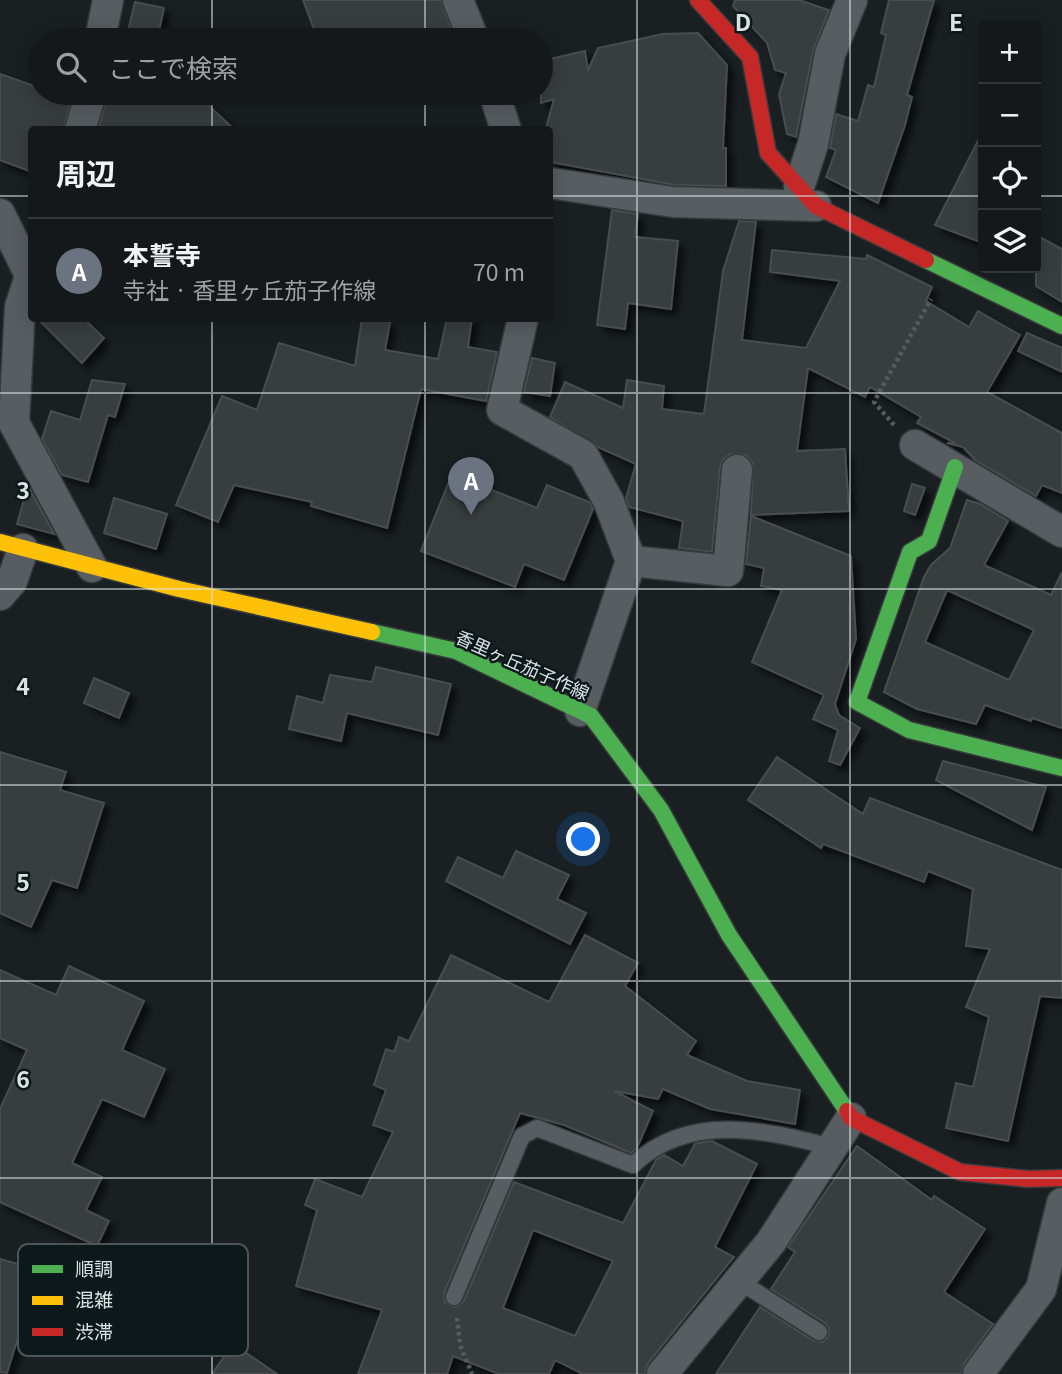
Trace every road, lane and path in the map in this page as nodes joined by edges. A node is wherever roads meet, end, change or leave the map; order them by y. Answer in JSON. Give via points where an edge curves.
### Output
{"nodes":[{"id":1,"x":108,"y":0,"type":"edge"},
{"id":2,"x":458,"y":0,"type":"edge"},
{"id":3,"x":698,"y":0,"type":"edge"},
{"id":4,"x":852,"y":0,"type":"edge"},
{"id":5,"x":102,"y":28,"type":"edge"},
{"id":6,"x":469,"y":28,"type":"edge"},
{"id":7,"x":87,"y":105,"type":"edge"},
{"id":8,"x":498,"y":105,"type":"edge"},
{"id":9,"x":81,"y":126,"type":"edge"},
{"id":10,"x":505,"y":126,"type":"edge"},
{"id":11,"x":553,"y":189,"type":"edge"},
{"id":12,"x":808,"y":197,"type":"junction"},
{"id":13,"x":0,"y":214,"type":"edge"},
{"id":14,"x":28,"y":267,"type":"edge"},
{"id":15,"x":948,"y":269,"type":"junction"},
{"id":16,"x":28,"y":282,"type":"edge"},
{"id":17,"x":522,"y":322,"type":"edge"},
{"id":18,"x":1062,"y":326,"type":"edge"},
{"id":19,"x":9,"y":339,"type":"edge"},
{"id":20,"x":915,"y":445,"type":"joint"},
{"id":21,"x":955,"y":467,"type":"junction"},
{"id":22,"x":737,"y":470,"type":"dead end"},
{"id":23,"x":1062,"y":532,"type":"edge"},
{"id":24,"x":12,"y":545,"type":"edge"},
{"id":25,"x":631,"y":561,"type":"junction"},
{"id":26,"x":92,"y":567,"type":"junction"},
{"id":27,"x":0,"y":595,"type":"edge"},
{"id":28,"x":580,"y":711,"type":"junction"},
{"id":29,"x":1062,"y":768,"type":"edge"},
{"id":30,"x":851,"y":1118,"type":"junction"},
{"id":31,"x":831,"y":1147,"type":"junction"},
{"id":32,"x":1062,"y":1178,"type":"edge"},
{"id":33,"x":1062,"y":1203,"type":"edge"},
{"id":34,"x":739,"y":1281,"type":"junction"},
{"id":35,"x":454,"y":1297,"type":"joint"},
{"id":36,"x":819,"y":1332,"type":"dead end"},
{"id":37,"x":472,"y":1374,"type":"edge"},
{"id":38,"x":662,"y":1374,"type":"edge"},
{"id":39,"x":978,"y":1374,"type":"edge"}],
"edges":[{"from":1,"to":5,"type":"street"},
{"from":2,"to":6,"type":"street"},
{"from":3,"to":12,"type":"street","via":[[750,57],[768,153]]},
{"from":4,"to":12,"type":"street","via":[[830,54]]},
{"from":7,"to":9,"type":"street"},
{"from":8,"to":10,"type":"street"},
{"from":11,"to":12,"type":"street","via":[[673,202]]},
{"from":12,"to":15,"type":"street"},
{"from":13,"to":14,"type":"street"},
{"from":15,"to":18,"type":"street"},
{"from":15,"to":20,"type":"path","via":[[874,402]]},
{"from":16,"to":19,"type":"street"},
{"from":17,"to":25,"type":"street","via":[[502,410],[583,455],[609,502]]},
{"from":19,"to":26,"type":"street","via":[[14,423]]},
{"from":20,"to":21,"type":"street"},
{"from":21,"to":23,"type":"street"},
{"from":21,"to":29,"type":"street","via":[[929,541],[910,552],[856,702],[909,730]]},
{"from":22,"to":25,"type":"street","via":[[728,571]]},
{"from":24,"to":26,"type":"street","name":"香里ヶ丘茄子作線"},
{"from":24,"to":27,"type":"street","via":[[12,581]]},
{"from":25,"to":28,"type":"street"},
{"from":26,"to":28,"type":"street","name":"香里ヶ丘茄子作線","via":[[456,651]]},
{"from":28,"to":30,"type":"street","name":"香里ヶ丘茄子作線","via":[[591,716],[661,810],[729,935]]},
{"from":30,"to":31,"type":"street"},
{"from":30,"to":32,"type":"street","name":"香里ヶ丘茄子作線","via":[[960,1172]]},
{"from":31,"to":34,"type":"street","via":[[771,1242]]},
{"from":31,"to":35,"type":"lane","via":[[784,1135],[711,1129],[675,1138],[649,1150],[633,1165],[537,1128],[523,1136]]},
{"from":33,"to":39,"type":"street","via":[[1041,1289]]},
{"from":34,"to":36,"type":"lane"},
{"from":34,"to":38,"type":"street"},
{"from":35,"to":37,"type":"path","via":[[460,1345]]}]}
